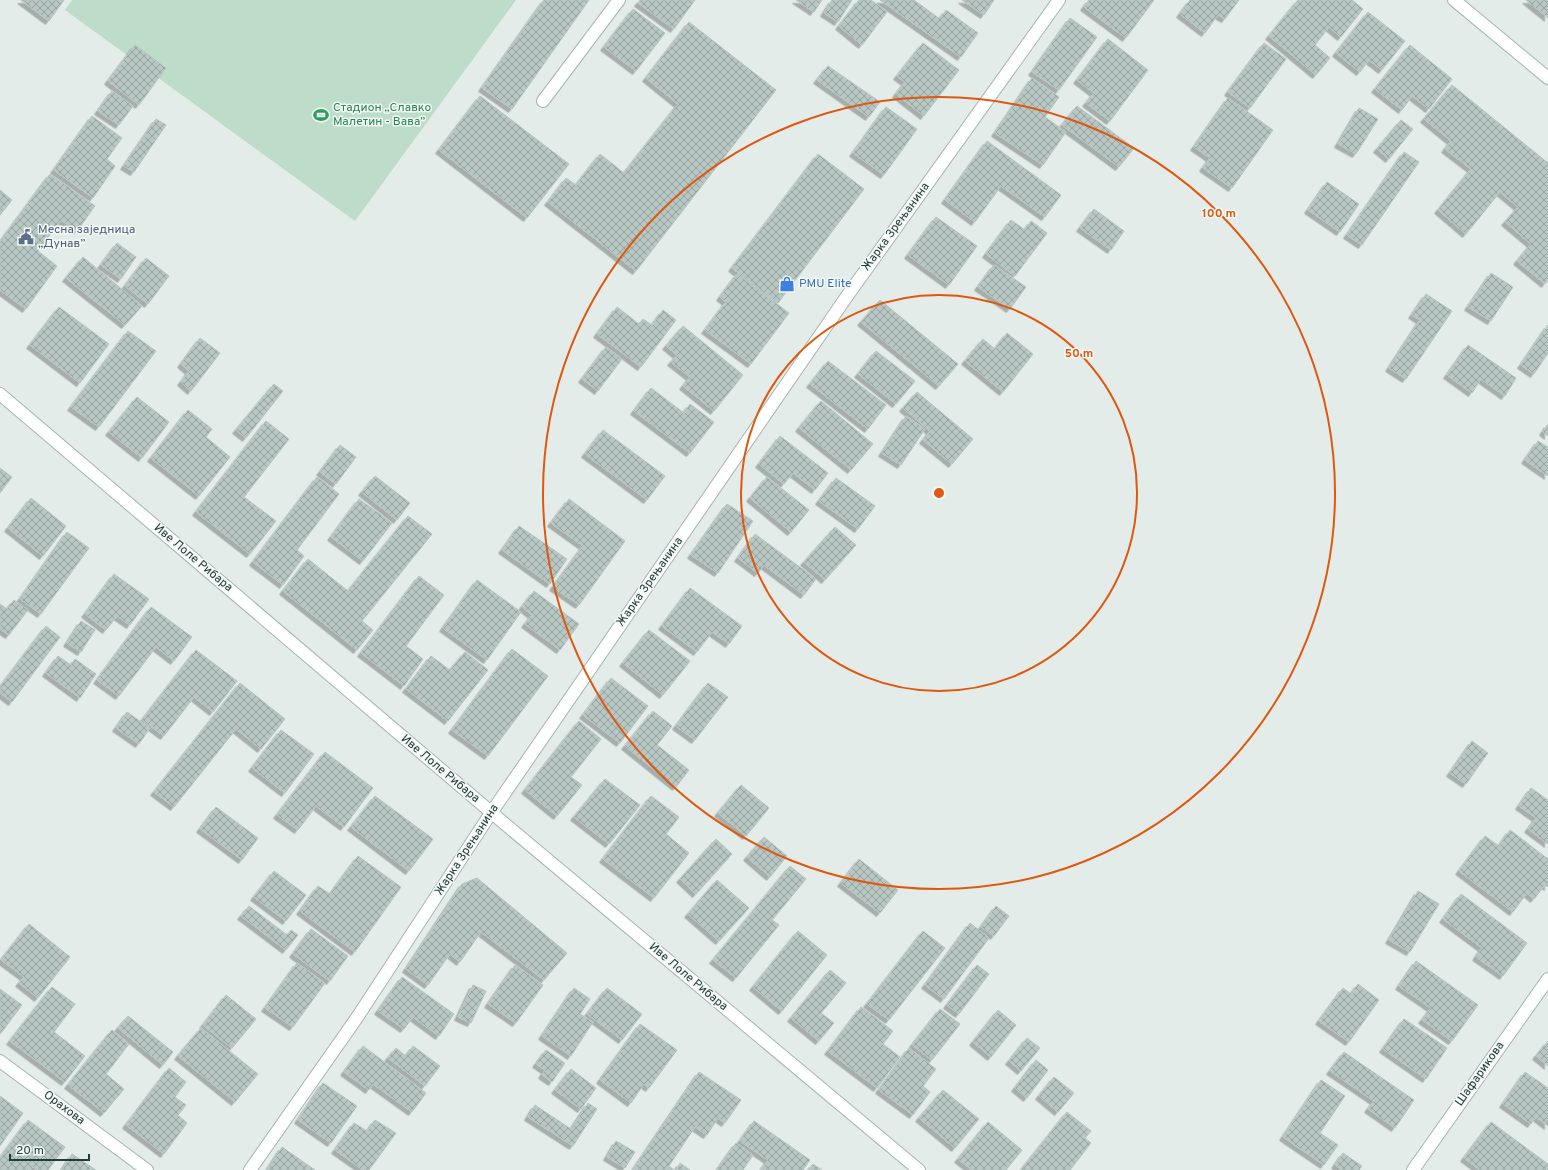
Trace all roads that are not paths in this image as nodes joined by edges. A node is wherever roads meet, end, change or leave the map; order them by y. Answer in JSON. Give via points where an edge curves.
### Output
{"nodes":[{"id":1,"x":619,"y":0,"type":"edge"},
{"id":2,"x":1059,"y":0,"type":"edge"},
{"id":3,"x":1454,"y":0,"type":"edge"},
{"id":4,"x":1548,"y":78,"type":"edge"},
{"id":5,"x":543,"y":101,"type":"dead end"},
{"id":6,"x":0,"y":394,"type":"edge"},
{"id":7,"x":491,"y":812,"type":"junction"},
{"id":8,"x":1548,"y":979,"type":"edge"},
{"id":9,"x":0,"y":1061,"type":"edge"},
{"id":10,"x":147,"y":1170,"type":"edge"},
{"id":11,"x":250,"y":1170,"type":"edge"},
{"id":12,"x":919,"y":1170,"type":"edge"},
{"id":13,"x":1413,"y":1170,"type":"edge"}],
"edges":[{"from":1,"to":5,"type":"street"},
{"from":2,"to":7,"type":"street","name":"Жарка Зрењанина","via":[[845,299]]},
{"from":3,"to":4,"type":"street"},
{"from":6,"to":7,"type":"street","name":"Иве Лоле Рибара"},
{"from":7,"to":11,"type":"street","name":"Жарка Зрењанина","via":[[356,1019]]},
{"from":7,"to":12,"type":"street","name":"Иве Лоле Рибара"},
{"from":8,"to":13,"type":"street","name":"Шафарикова"},
{"from":9,"to":10,"type":"street","name":"Орахова"}]}
